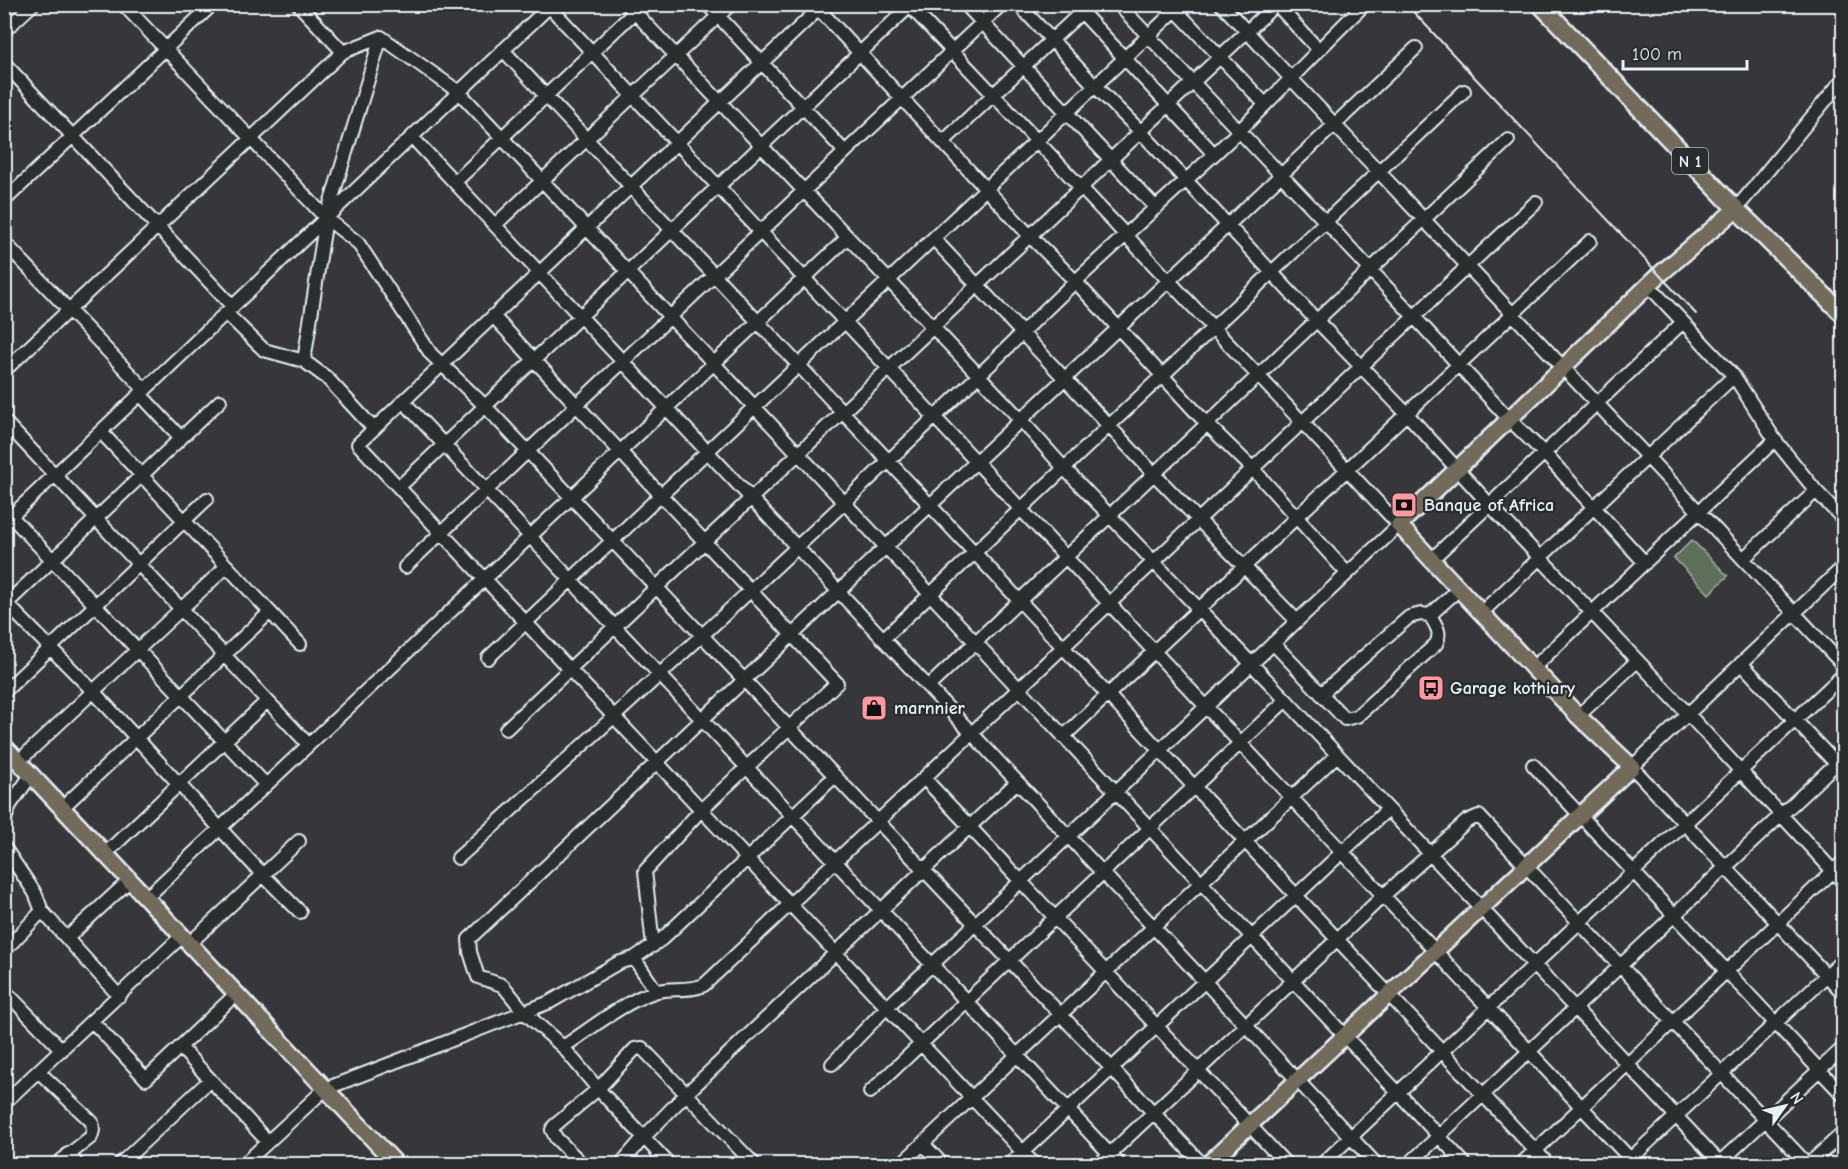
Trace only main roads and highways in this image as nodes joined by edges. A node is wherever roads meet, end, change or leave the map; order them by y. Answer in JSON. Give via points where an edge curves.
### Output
{"nodes":[{"id":1,"x":1540,"y":4,"type":"edge"},
{"id":2,"x":1736,"y":209,"type":"junction"},
{"id":3,"x":1844,"y":315,"type":"edge"},
{"id":4,"x":4,"y":746,"type":"edge"},
{"id":5,"x":396,"y":1164,"type":"edge"},
{"id":6,"x":1208,"y":1164,"type":"edge"}],
"edges":[{"from":1,"to":2,"type":"highway","number":"N 1"},
{"from":2,"to":3,"type":"highway","number":"N 1"},
{"from":2,"to":6,"type":"main road","via":[[1648,285],[1399,525],[1578,716],[1632,767]]},
{"from":4,"to":5,"type":"main road"}]}
